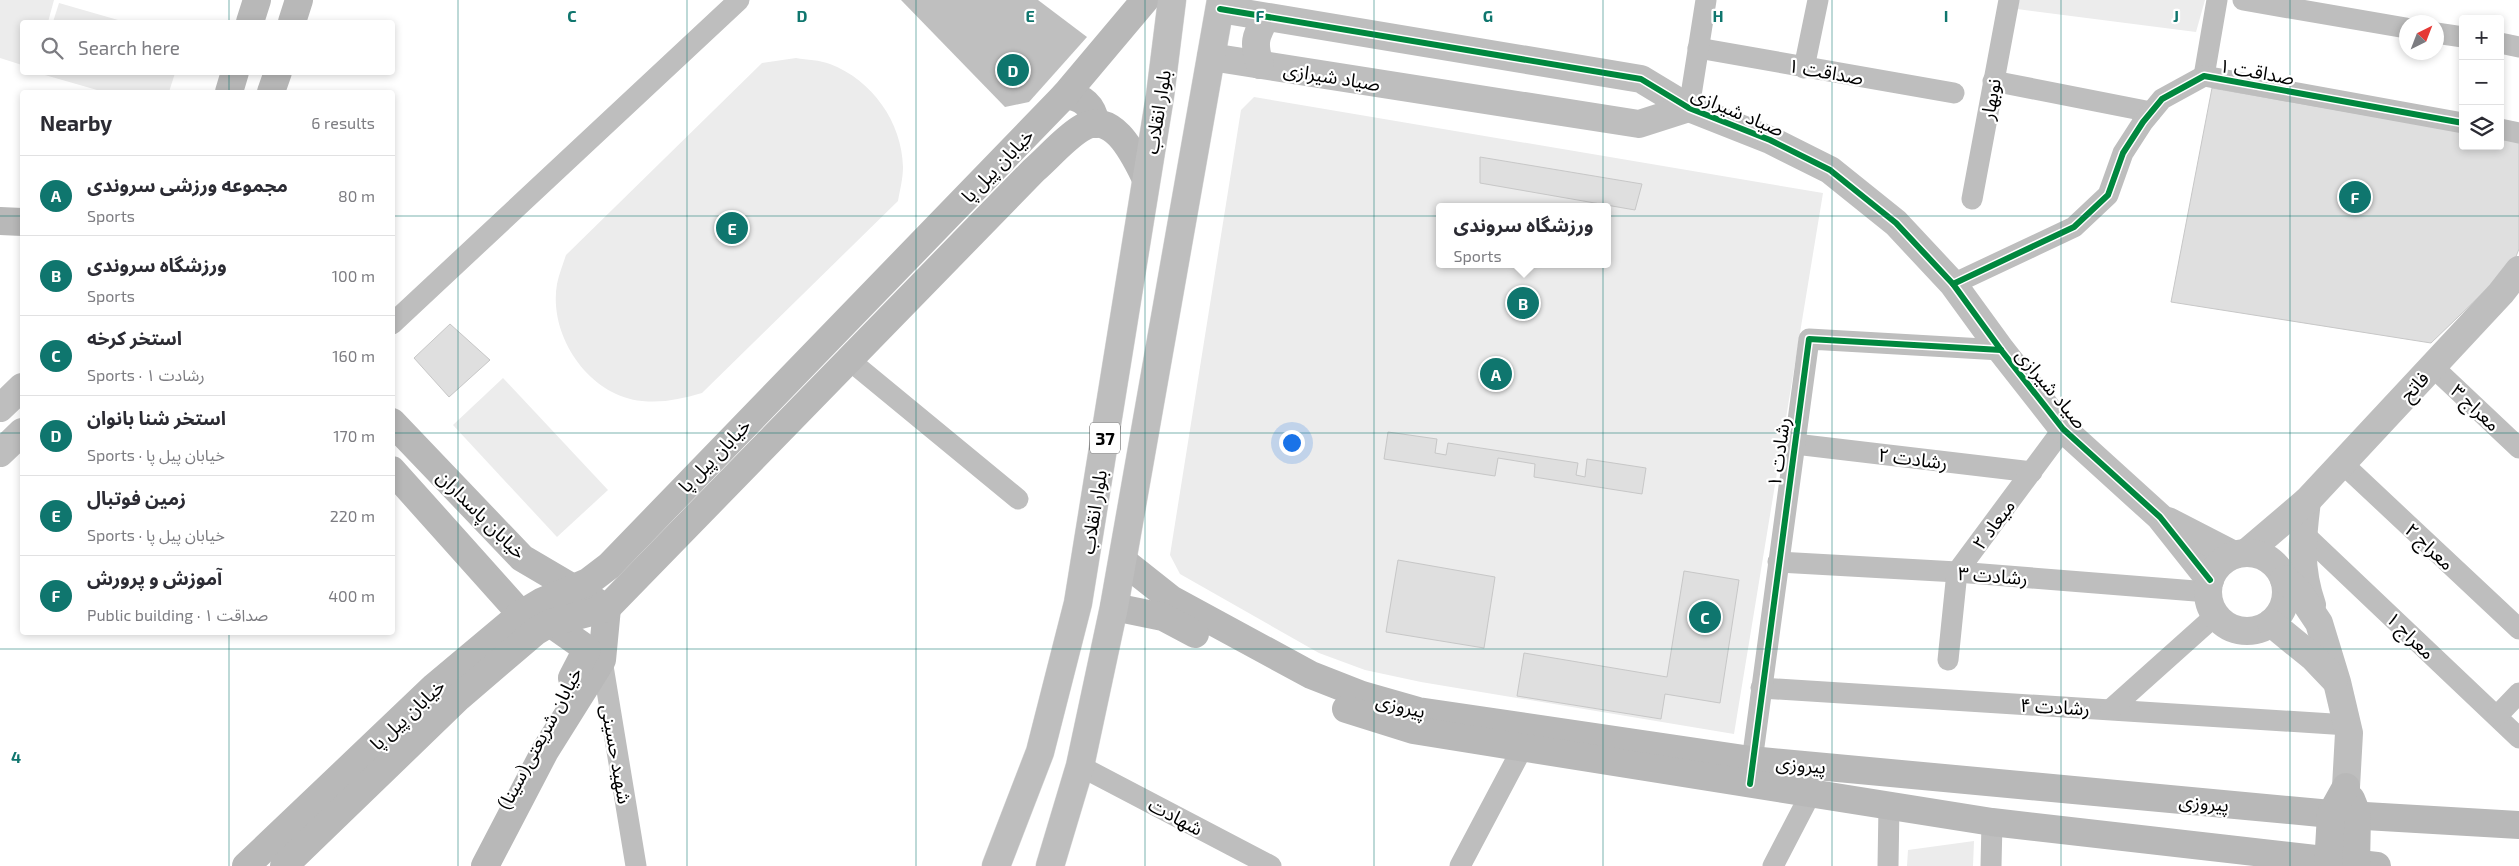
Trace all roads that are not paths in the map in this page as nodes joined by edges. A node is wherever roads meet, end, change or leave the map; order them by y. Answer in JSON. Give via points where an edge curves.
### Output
{"nodes":[{"id":1,"x":257,"y":0,"type":"edge"},
{"id":2,"x":299,"y":0,"type":"edge"},
{"id":3,"x":739,"y":0,"type":"edge"},
{"id":4,"x":1145,"y":0,"type":"edge"},
{"id":5,"x":1172,"y":0,"type":"edge"},
{"id":6,"x":1706,"y":0,"type":"edge"},
{"id":7,"x":1818,"y":0,"type":"edge"},
{"id":8,"x":2009,"y":0,"type":"edge"},
{"id":9,"x":2217,"y":0,"type":"edge"},
{"id":10,"x":2243,"y":0,"type":"edge"},
{"id":11,"x":1221,"y":5,"type":"edge"},
{"id":12,"x":1266,"y":17,"type":"junction"},
{"id":13,"x":251,"y":20,"type":"edge"},
{"id":14,"x":293,"y":20,"type":"edge"},
{"id":15,"x":2399,"y":27,"type":"edge"},
{"id":16,"x":2444,"y":34,"type":"edge"},
{"id":17,"x":2459,"y":36,"type":"edge"},
{"id":18,"x":2504,"y":44,"type":"edge"},
{"id":19,"x":2519,"y":46,"type":"edge"},
{"id":20,"x":1698,"y":48,"type":"junction"},
{"id":21,"x":1211,"y":57,"type":"junction"},
{"id":22,"x":1260,"y":65,"type":"junction"},
{"id":23,"x":1804,"y":68,"type":"junction"},
{"id":24,"x":234,"y":75,"type":"edge"},
{"id":25,"x":277,"y":75,"type":"edge"},
{"id":26,"x":2204,"y":76,"type":"junction"},
{"id":27,"x":1993,"y":81,"type":"junction"},
{"id":28,"x":230,"y":90,"type":"edge"},
{"id":29,"x":272,"y":90,"type":"edge"},
{"id":30,"x":1954,"y":93,"type":"dead end"},
{"id":31,"x":1065,"y":95,"type":"junction"},
{"id":32,"x":1689,"y":108,"type":"junction"},
{"id":33,"x":2151,"y":112,"type":"junction"},
{"id":34,"x":2459,"y":122,"type":"edge"},
{"id":35,"x":1096,"y":124,"type":"junction"},
{"id":36,"x":2504,"y":131,"type":"edge"},
{"id":37,"x":2519,"y":133,"type":"edge"},
{"id":38,"x":1146,"y":179,"type":"junction"},
{"id":39,"x":1972,"y":199,"type":"dead end"},
{"id":40,"x":0,"y":221,"type":"edge"},
{"id":41,"x":20,"y":222,"type":"edge"},
{"id":42,"x":2519,"y":270,"type":"edge"},
{"id":43,"x":1953,"y":284,"type":"junction"},
{"id":44,"x":395,"y":321,"type":"edge"},
{"id":45,"x":2001,"y":350,"type":"junction"},
{"id":46,"x":848,"y":359,"type":"junction"},
{"id":47,"x":2432,"y":366,"type":"junction"},
{"id":48,"x":20,"y":389,"type":"edge"},
{"id":49,"x":0,"y":408,"type":"edge"},
{"id":50,"x":395,"y":425,"type":"edge"},
{"id":51,"x":2063,"y":429,"type":"junction"},
{"id":52,"x":20,"y":434,"type":"edge"},
{"id":53,"x":1795,"y":444,"type":"junction"},
{"id":54,"x":2519,"y":448,"type":"edge"},
{"id":55,"x":0,"y":453,"type":"edge"},
{"id":56,"x":2342,"y":463,"type":"junction"},
{"id":57,"x":2032,"y":472,"type":"junction"},
{"id":58,"x":395,"y":473,"type":"edge"},
{"id":59,"x":1018,"y":499,"type":"dead end"},
{"id":60,"x":2307,"y":501,"type":"junction"},
{"id":61,"x":2160,"y":517,"type":"junction"},
{"id":62,"x":2303,"y":532,"type":"junction"},
{"id":63,"x":2240,"y":554,"type":"junction"},
{"id":64,"x":1123,"y":561,"type":"junction"},
{"id":65,"x":1778,"y":562,"type":"junction"},
{"id":66,"x":1957,"y":572,"type":"junction"},
{"id":67,"x":2281,"y":574,"type":"junction"},
{"id":68,"x":574,"y":587,"type":"junction"},
{"id":69,"x":2211,"y":596,"type":"junction"},
{"id":70,"x":607,"y":608,"type":"junction"},
{"id":71,"x":1114,"y":608,"type":"junction"},
{"id":72,"x":521,"y":614,"type":"junction"},
{"id":73,"x":550,"y":623,"type":"junction"},
{"id":74,"x":2270,"y":623,"type":"junction"},
{"id":75,"x":2319,"y":623,"type":"junction"},
{"id":76,"x":2519,"y":629,"type":"edge"},
{"id":77,"x":594,"y":654,"type":"junction"},
{"id":78,"x":1948,"y":660,"type":"dead end"},
{"id":79,"x":2337,"y":682,"type":"junction"},
{"id":80,"x":1761,"y":688,"type":"junction"},
{"id":81,"x":2519,"y":693,"type":"edge"},
{"id":82,"x":2111,"y":709,"type":"junction"},
{"id":83,"x":2497,"y":716,"type":"junction"},
{"id":84,"x":2348,"y":725,"type":"junction"},
{"id":85,"x":2519,"y":738,"type":"edge"},
{"id":86,"x":1523,"y":747,"type":"junction"},
{"id":87,"x":1080,"y":766,"type":"junction"},
{"id":88,"x":1750,"y":772,"type":"junction"},
{"id":89,"x":2346,"y":786,"type":"joint"},
{"id":90,"x":1811,"y":794,"type":"junction"},
{"id":91,"x":1889,"y":806,"type":"junction"},
{"id":92,"x":2344,"y":814,"type":"junction"},
{"id":93,"x":1992,"y":822,"type":"junction"},
{"id":94,"x":2519,"y":826,"type":"edge"},
{"id":95,"x":2260,"y":860,"type":"edge"},
{"id":96,"x":2327,"y":863,"type":"edge"},
{"id":97,"x":2363,"y":865,"type":"edge"},
{"id":98,"x":246,"y":866,"type":"edge"},
{"id":99,"x":284,"y":866,"type":"edge"},
{"id":100,"x":470,"y":866,"type":"edge"},
{"id":101,"x":485,"y":866,"type":"edge"},
{"id":102,"x":636,"y":866,"type":"edge"},
{"id":103,"x":996,"y":866,"type":"edge"},
{"id":104,"x":1050,"y":866,"type":"edge"},
{"id":105,"x":1271,"y":866,"type":"edge"},
{"id":106,"x":1460,"y":866,"type":"edge"},
{"id":107,"x":1773,"y":866,"type":"edge"},
{"id":108,"x":1888,"y":866,"type":"edge"},
{"id":109,"x":1991,"y":866,"type":"edge"}],
"edges":[{"from":1,"to":13,"type":"main road"},
{"from":2,"to":14,"type":"main road"},
{"from":3,"to":44,"type":"street"},
{"from":4,"to":31,"type":"main road","name":"خیابان پیل پا"},
{"from":5,"to":38,"type":"street","name":"بلوار انقلاب","number":"37"},
{"from":6,"to":20,"type":"street"},
{"from":7,"to":23,"type":"street"},
{"from":8,"to":27,"type":"street","name":"نوبهار"},
{"from":9,"to":26,"type":"street"},
{"from":10,"to":15,"type":"street"},
{"from":11,"to":12,"type":"street","name":"صیاد شیرازی"},
{"from":11,"to":21,"type":"street","name":"بلوار انقلاب","number":"37"},
{"from":12,"to":22,"type":"street","via":[[1256,33],[1255,48]]},
{"from":12,"to":32,"type":"street","name":"صیاد شیرازی","via":[[1642,79]]},
{"from":16,"to":17,"type":"street"},
{"from":18,"to":19,"type":"street"},
{"from":20,"to":23,"type":"street","name":"صداقت ۱"},
{"from":20,"to":32,"type":"street"},
{"from":21,"to":22,"type":"street","name":"صیاد شیرازی"},
{"from":21,"to":64,"type":"street","name":"بلوار انقلاب","number":"37"},
{"from":22,"to":32,"type":"street","name":"صیاد شیرازی","via":[[1639,124]]},
{"from":23,"to":30,"type":"street","name":"صداقت ۱"},
{"from":24,"to":28,"type":"main road"},
{"from":25,"to":29,"type":"main road"},
{"from":26,"to":33,"type":"street","name":"صداقت ۱","via":[[2162,99]]},
{"from":26,"to":34,"type":"street","name":"صداقت ۱"},
{"from":27,"to":33,"type":"street"},
{"from":27,"to":39,"type":"street","name":"نوبهار"},
{"from":31,"to":35,"type":"main road","via":[[1074,96],[1090,106]]},
{"from":31,"to":68,"type":"main road","name":"خیابان پیل پا","via":[[609,566],[588,582]]},
{"from":32,"to":43,"type":"street","name":"صیاد شیرازی","via":[[1770,140],[1830,170],[1896,223]]},
{"from":33,"to":43,"type":"street","name":"صداقت ۱","via":[[2123,153],[2108,196],[2074,227]]},
{"from":35,"to":38,"type":"main road","via":[[1113,129],[1130,146]]},
{"from":35,"to":46,"type":"main road","name":"خیابان پیل پا","via":[[1081,128],[1034,170]]},
{"from":36,"to":37,"type":"street"},
{"from":38,"to":103,"type":"street","name":"بلوار انقلاب","number":"37","via":[[1078,603],[1040,752]]},
{"from":40,"to":41,"type":"main road"},
{"from":42,"to":47,"type":"street","name":"فاتح"},
{"from":43,"to":45,"type":"street","name":"صیاد شیرازی"},
{"from":45,"to":51,"type":"street","name":"صیاد شیرازی"},
{"from":45,"to":53,"type":"street","name":"رشادت ۱","via":[[1809,339]]},
{"from":46,"to":59,"type":"street"},
{"from":46,"to":70,"type":"main road","name":"خیابان پیل پا"},
{"from":47,"to":54,"type":"street","name":"معراج ۳"},
{"from":47,"to":56,"type":"street","name":"فاتح"},
{"from":48,"to":49,"type":"street"},
{"from":50,"to":68,"type":"main road","name":"خیابان پاسداران","via":[[522,558]]},
{"from":51,"to":57,"type":"street","name":"میعاد ۲"},
{"from":51,"to":61,"type":"street","name":"صیاد شیرازی"},
{"from":52,"to":55,"type":"street"},
{"from":53,"to":57,"type":"street","name":"رشادت ۲"},
{"from":53,"to":65,"type":"street","name":"رشادت ۱"},
{"from":56,"to":60,"type":"street","name":"فاتح"},
{"from":56,"to":76,"type":"street","name":"معراج ۲"},
{"from":57,"to":66,"type":"street","name":"میعاد ۲"},
{"from":58,"to":72,"type":"main road","name":"خیابان پاسداران"},
{"from":60,"to":62,"type":"street"},
{"from":60,"to":63,"type":"street"},
{"from":60,"to":67,"type":"street"},
{"from":61,"to":63,"type":"street"},
{"from":61,"to":69,"type":"street"},
{"from":62,"to":75,"type":"street","via":[[2301,560],[2305,585]]},
{"from":62,"to":83,"type":"street","name":"معراج ۱"},
{"from":63,"to":67,"type":"street","via":[[2258,554],[2270,560]]},
{"from":63,"to":69,"type":"street","via":[[2223,560],[2215,569]]},
{"from":64,"to":71,"type":"street","name":"بلوار انقلاب","number":"37"},
{"from":64,"to":88,"type":"main road","name":"پیروزی","via":[[1172,599],[1311,675],[1362,695],[1418,710]]},
{"from":65,"to":66,"type":"street","name":"رشادت ۳"},
{"from":65,"to":80,"type":"street","name":"رشادت ۱"},
{"from":66,"to":69,"type":"street","name":"رشادت ۳"},
{"from":66,"to":78,"type":"street"},
{"from":67,"to":74,"type":"street","via":[[2286,591],[2284,603]]},
{"from":67,"to":75,"type":"street","via":[[2297,590]]},
{"from":68,"to":70,"type":"main road","name":"خیابان پاسداران"},
{"from":68,"to":72,"type":"main road","name":"خیابان پیل پا"},
{"from":69,"to":74,"type":"street","via":[[2225,624],[2248,631]]},
{"from":69,"to":82,"type":"street"},
{"from":70,"to":73,"type":"main road","name":"خیابان پیل پا"},
{"from":70,"to":77,"type":"main road","name":"خیابان شریعتی(سینا)"},
{"from":71,"to":86,"type":"main road","name":"پیروزی","via":[[1163,617],[1303,690],[1357,713],[1413,730]]},
{"from":71,"to":87,"type":"street","name":"بلوار انقلاب","number":"37"},
{"from":72,"to":73,"type":"main road"},
{"from":72,"to":98,"type":"main road","name":"خیابان پیل پا","via":[[434,688]]},
{"from":73,"to":77,"type":"main road","name":"خیابان شریعتی(سینا)"},
{"from":73,"to":99,"type":"main road","name":"خیابان پیل پا","via":[[459,697]]},
{"from":74,"to":79,"type":"street","via":[[2314,658]]},
{"from":75,"to":79,"type":"street"},
{"from":77,"to":100,"type":"main road","name":"خیابان شریعتی(سینا)"},
{"from":77,"to":101,"type":"main road","name":"خیابان شریعتی(سینا)"},
{"from":77,"to":102,"type":"street","name":"شهید حسینی"},
{"from":79,"to":84,"type":"street"},
{"from":80,"to":82,"type":"street","name":"رشادت ۴"},
{"from":80,"to":88,"type":"street","name":"رشادت ۱"},
{"from":81,"to":83,"type":"street"},
{"from":82,"to":84,"type":"street","name":"رشادت ۴"},
{"from":83,"to":85,"type":"street","name":"معراج ۱"},
{"from":84,"to":89,"type":"street","via":[[2350,748]]},
{"from":86,"to":88,"type":"main road","name":"پیروزی"},
{"from":86,"to":106,"type":"street"},
{"from":87,"to":104,"type":"street","name":"بلوار انقلاب","number":"37"},
{"from":87,"to":105,"type":"street","name":"شهادت"},
{"from":88,"to":90,"type":"main road","name":"پیروزی"},
{"from":88,"to":92,"type":"main road","name":"پیروزی"},
{"from":89,"to":92,"type":"main road"},
{"from":90,"to":91,"type":"main road","name":"پیروزی"},
{"from":90,"to":107,"type":"street"},
{"from":91,"to":93,"type":"main road","name":"پیروزی"},
{"from":91,"to":108,"type":"street"},
{"from":92,"to":94,"type":"main road","name":"پیروزی"},
{"from":92,"to":96,"type":"main road"},
{"from":92,"to":97,"type":"main road"},
{"from":93,"to":95,"type":"main road","name":"پیروزی"},
{"from":93,"to":109,"type":"street"},
{"from":95,"to":96,"type":"main road","name":"پیروزی"},
{"from":96,"to":97,"type":"main road","name":"پیروزی"}]}
